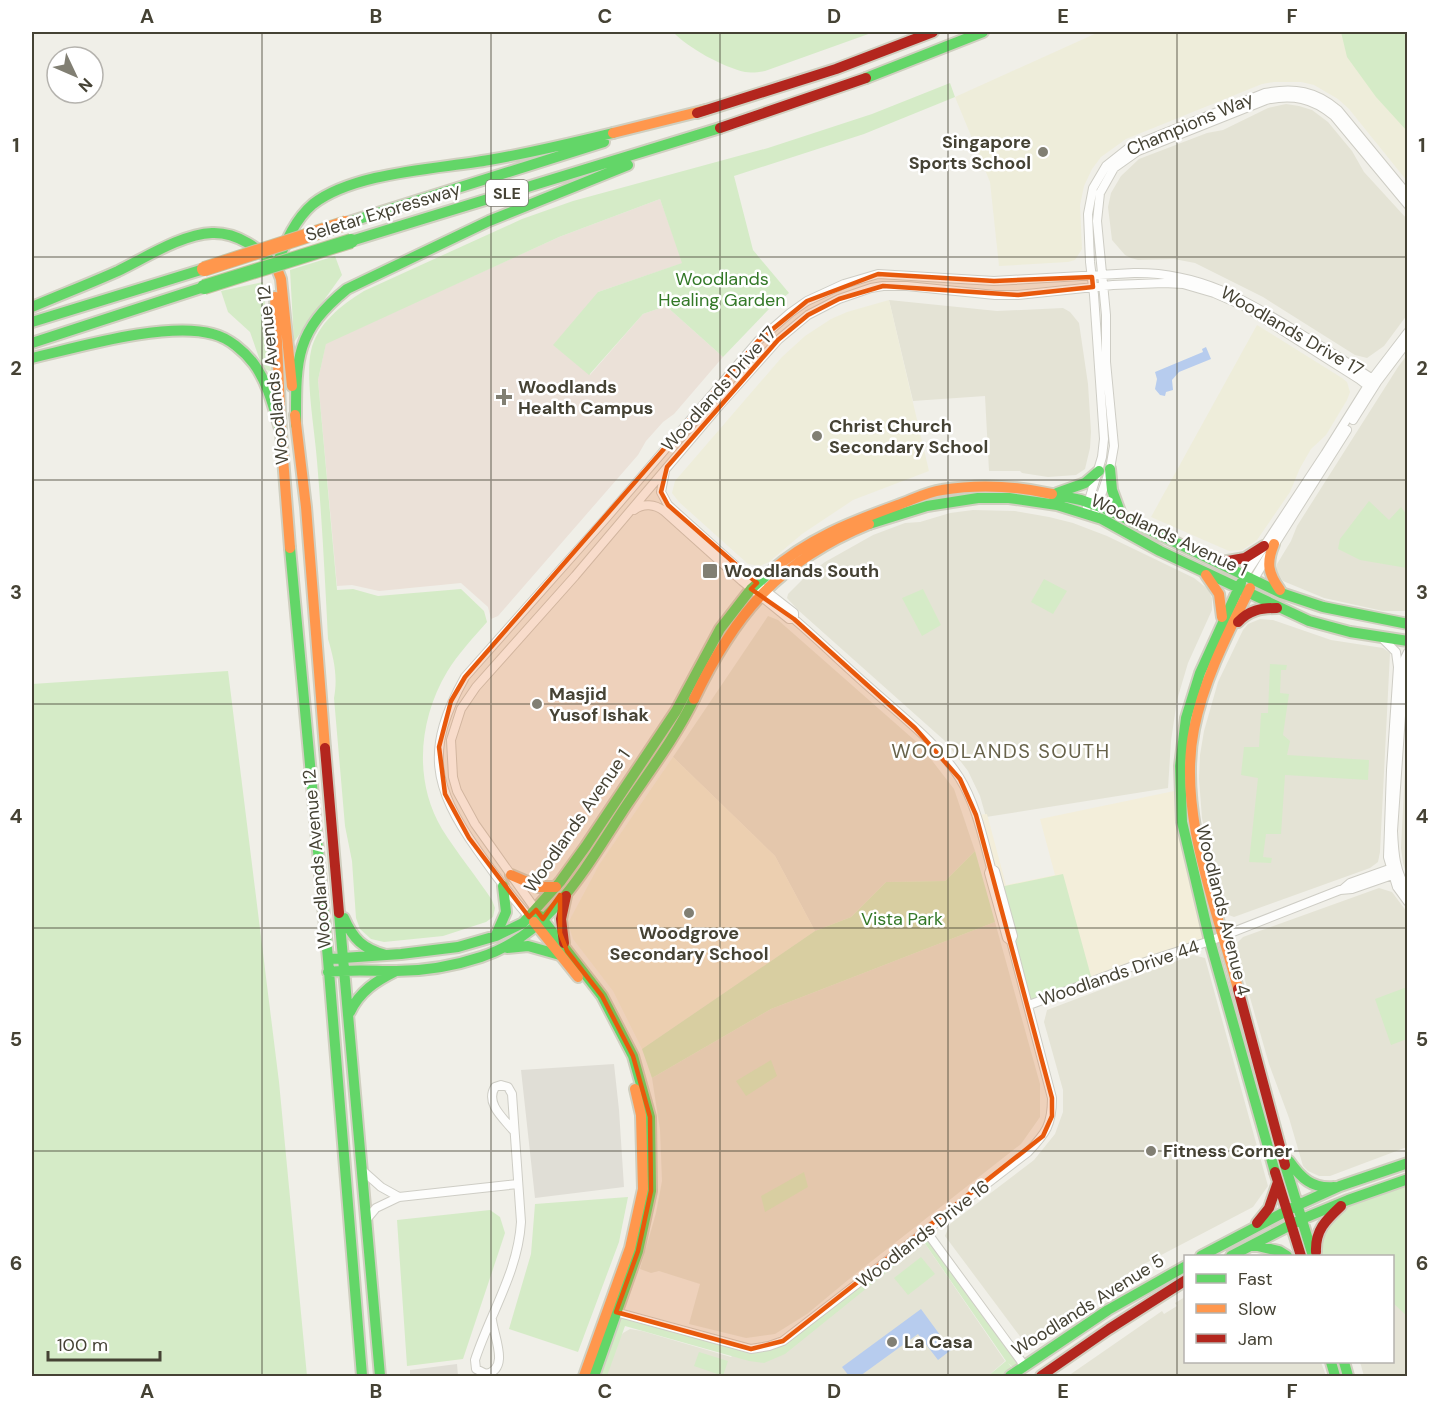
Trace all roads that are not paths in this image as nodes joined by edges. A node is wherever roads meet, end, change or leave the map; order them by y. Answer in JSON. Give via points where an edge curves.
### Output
{"nodes":[{"id":1,"x":933,"y":32,"type":"edge"},
{"id":2,"x":983,"y":32,"type":"edge"},
{"id":3,"x":706,"y":110,"type":"junction"},
{"id":4,"x":663,"y":146,"type":"junction"},
{"id":5,"x":1407,"y":195,"type":"edge"},
{"id":6,"x":1407,"y":205,"type":"edge"},
{"id":7,"x":276,"y":266,"type":"junction"},
{"id":8,"x":1102,"y":276,"type":"junction"},
{"id":9,"x":1092,"y":277,"type":"junction"},
{"id":10,"x":1103,"y":286,"type":"junction"},
{"id":11,"x":1093,"y":287,"type":"junction"},
{"id":12,"x":32,"y":307,"type":"edge"},
{"id":13,"x":32,"y":322,"type":"edge"},
{"id":14,"x":1407,"y":332,"type":"edge"},
{"id":15,"x":1407,"y":341,"type":"edge"},
{"id":16,"x":32,"y":343,"type":"edge"},
{"id":17,"x":32,"y":358,"type":"edge"},
{"id":18,"x":1372,"y":384,"type":"junction"},
{"id":19,"x":296,"y":425,"type":"junction"},
{"id":20,"x":281,"y":432,"type":"junction"},
{"id":21,"x":667,"y":467,"type":"junction"},
{"id":22,"x":1104,"y":470,"type":"junction"},
{"id":23,"x":1053,"y":494,"type":"junction"},
{"id":24,"x":1091,"y":510,"type":"junction"},
{"id":25,"x":1122,"y":517,"type":"junction"},
{"id":26,"x":624,"y":518,"type":"junction"},
{"id":27,"x":1177,"y":545,"type":"junction"},
{"id":28,"x":1269,"y":545,"type":"junction"},
{"id":29,"x":1181,"y":560,"type":"junction"},
{"id":30,"x":1216,"y":562,"type":"junction"},
{"id":31,"x":1202,"y":570,"type":"junction"},
{"id":32,"x":1246,"y":584,"type":"junction"},
{"id":33,"x":759,"y":590,"type":"junction"},
{"id":34,"x":1281,"y":593,"type":"junction"},
{"id":35,"x":1285,"y":609,"type":"junction"},
{"id":36,"x":1407,"y":624,"type":"edge"},
{"id":37,"x":1224,"y":631,"type":"junction"},
{"id":38,"x":1382,"y":638,"type":"junction"},
{"id":39,"x":1407,"y":641,"type":"edge"},
{"id":40,"x":1407,"y":652,"type":"edge"},
{"id":41,"x":638,"y":789,"type":"junction"},
{"id":42,"x":613,"y":806,"type":"junction"},
{"id":43,"x":1394,"y":871,"type":"junction"},
{"id":44,"x":507,"y":880,"type":"junction"},
{"id":45,"x":561,"y":891,"type":"junction"},
{"id":46,"x":1407,"y":891,"type":"edge"},
{"id":47,"x":1407,"y":902,"type":"edge"},
{"id":48,"x":339,"y":906,"type":"junction"},
{"id":49,"x":536,"y":918,"type":"junction"},
{"id":50,"x":1223,"y":935,"type":"junction"},
{"id":51,"x":496,"y":936,"type":"junction"},
{"id":52,"x":1210,"y":941,"type":"junction"},
{"id":53,"x":504,"y":948,"type":"junction"},
{"id":54,"x":563,"y":953,"type":"junction"},
{"id":55,"x":386,"y":955,"type":"junction"},
{"id":56,"x":344,"y":963,"type":"junction"},
{"id":57,"x":328,"y":966,"type":"junction"},
{"id":58,"x":396,"y":971,"type":"junction"},
{"id":59,"x":1029,"y":1005,"type":"junction"},
{"id":60,"x":349,"y":1014,"type":"junction"},
{"id":61,"x":513,"y":1130,"type":"junction"},
{"id":62,"x":1283,"y":1153,"type":"junction"},
{"id":63,"x":1407,"y":1162,"type":"edge"},
{"id":64,"x":362,"y":1170,"type":"junction"},
{"id":65,"x":1407,"y":1179,"type":"edge"},
{"id":66,"x":1278,"y":1182,"type":"junction"},
{"id":67,"x":518,"y":1184,"type":"junction"},
{"id":68,"x":1340,"y":1186,"type":"junction"},
{"id":69,"x":399,"y":1197,"type":"junction"},
{"id":70,"x":1348,"y":1200,"type":"junction"},
{"id":71,"x":1295,"y":1214,"type":"junction"},
{"id":72,"x":366,"y":1220,"type":"junction"},
{"id":73,"x":926,"y":1231,"type":"junction"},
{"id":74,"x":1245,"y":1232,"type":"junction"},
{"id":75,"x":1253,"y":1245,"type":"junction"},
{"id":76,"x":1205,"y":1255,"type":"edge"},
{"id":77,"x":1235,"y":1255,"type":"edge"},
{"id":78,"x":1284,"y":1255,"type":"edge"},
{"id":79,"x":1301,"y":1255,"type":"edge"},
{"id":80,"x":1314,"y":1255,"type":"edge"},
{"id":81,"x":1315,"y":1255,"type":"edge"},
{"id":82,"x":1184,"y":1267,"type":"edge"},
{"id":83,"x":1184,"y":1281,"type":"edge"},
{"id":84,"x":612,"y":1311,"type":"junction"},
{"id":85,"x":492,"y":1320,"type":"junction"},
{"id":86,"x":1023,"y":1366,"type":"junction"},
{"id":87,"x":362,"y":1377,"type":"edge"},
{"id":88,"x":380,"y":1377,"type":"edge"},
{"id":89,"x":584,"y":1377,"type":"edge"},
{"id":90,"x":594,"y":1377,"type":"edge"},
{"id":91,"x":1010,"y":1377,"type":"edge"},
{"id":92,"x":1041,"y":1377,"type":"edge"}],
"edges":[{"from":1,"to":3,"type":"main road","name":"Seletar Expressway","number":"SLE","via":[[836,69]]},
{"from":2,"to":4,"type":"main road","name":"Seletar Expressway","number":"SLE","via":[[901,66]]},
{"from":3,"to":7,"type":"main road","via":[[489,160],[349,187],[319,200],[304,212]]},
{"from":3,"to":13,"type":"main road","name":"Seletar Expressway","number":"SLE","bridge":true},
{"from":4,"to":16,"type":"main road","name":"Seletar Expressway","number":"SLE","bridge":true},
{"from":4,"to":19,"type":"main road","via":[[657,153],[489,221],[347,289],[328,302],[305,336],[296,374]]},
{"from":5,"to":9,"type":"street","name":"Champions Way","via":[[1327,100],[1299,90],[1265,93],[1130,147],[1106,166],[1093,188],[1089,206]]},
{"from":6,"to":8,"type":"street","name":"Champions Way","via":[[1322,106],[1295,96],[1274,98],[1138,151],[1114,168],[1100,193],[1098,207]]},
{"from":7,"to":12,"type":"main road","via":[[261,249],[246,241],[211,233]]},
{"from":7,"to":19,"type":"main road","name":"Woodlands Avenue 12","via":[[281,279]]},
{"from":7,"to":20,"type":"main road","name":"Woodlands Avenue 12"},
{"from":8,"to":9,"type":"street","name":"Woodlands Drive 17"},
{"from":8,"to":10,"type":"street","name":"Champions Way"},
{"from":8,"to":18,"type":"street","name":"Woodlands Drive 17","via":[[1155,273],[1218,287],[1255,306]]},
{"from":9,"to":11,"type":"street","name":"Champions Way"},
{"from":9,"to":44,"type":"street","name":"Woodlands Drive 17","via":[[994,281],[878,274],[807,301],[758,341],[465,677],[451,701],[439,747],[441,782],[455,817]]},
{"from":10,"to":11,"type":"street","name":"Woodlands Drive 17"},
{"from":10,"to":18,"type":"street","name":"Woodlands Drive 17","via":[[1183,284],[1214,293],[1244,306]]},
{"from":10,"to":22,"type":"street","name":"Champions Way","via":[[1114,446]]},
{"from":11,"to":21,"type":"street","name":"Woodlands Drive 17","via":[[995,295],[883,286],[839,299],[808,315],[778,340]]},
{"from":11,"to":22,"type":"street","name":"Champions Way"},
{"from":14,"to":18,"type":"street"},
{"from":15,"to":18,"type":"street"},
{"from":17,"to":20,"type":"main road","via":[[158,334],[213,334],[243,352],[254,364]]},
{"from":18,"to":28,"type":"street"},
{"from":19,"to":48,"type":"main road","name":"Woodlands Avenue 12"},
{"from":20,"to":57,"type":"main road","name":"Woodlands Avenue 12"},
{"from":21,"to":26,"type":"street","name":"Woodlands Drive 17"},
{"from":21,"to":33,"type":"street","name":"Woodlands Drive 16","via":[[661,492],[668,505]]},
{"from":22,"to":23,"type":"main road","via":[[1082,486]]},
{"from":22,"to":24,"type":"street","name":"Champions Way"},
{"from":22,"to":25,"type":"main road"},
{"from":23,"to":24,"type":"main road","name":"Woodlands Avenue 1"},
{"from":23,"to":33,"type":"main road","name":"Woodlands Avenue 1","via":[[978,486],[939,490],[813,540],[788,556]]},
{"from":24,"to":25,"type":"main road","name":"Woodlands Avenue 1"},
{"from":24,"to":29,"type":"main road","name":"Woodlands Avenue 1"},
{"from":24,"to":33,"type":"main road","name":"Woodlands Avenue 1","via":[[1007,499],[948,501],[903,512],[820,547]]},
{"from":25,"to":27,"type":"main road","name":"Woodlands Avenue 1"},
{"from":26,"to":33,"type":"street","name":"Woodlands Drive 16","via":[[639,507],[659,507]]},
{"from":26,"to":44,"type":"street","name":"Woodlands Drive 17","via":[[460,709],[451,740],[453,777],[471,818]]},
{"from":27,"to":29,"type":"main road"},
{"from":27,"to":30,"type":"main road","name":"Woodlands Avenue 1"},
{"from":28,"to":30,"type":"main road","via":[[1235,563]]},
{"from":28,"to":32,"type":"street"},
{"from":28,"to":34,"type":"main road","via":[[1267,567]]},
{"from":29,"to":31,"type":"main road","name":"Woodlands Avenue 1"},
{"from":30,"to":32,"type":"main road","name":"Woodlands Avenue 1"},
{"from":31,"to":32,"type":"main road","name":"Woodlands Avenue 1"},
{"from":31,"to":37,"type":"main road","via":[[1220,594]]},
{"from":32,"to":34,"type":"main road","name":"Woodlands Avenue 1"},
{"from":32,"to":35,"type":"main road","name":"Woodlands Avenue 1"},
{"from":32,"to":37,"type":"main road","name":"Woodlands Avenue 4"},
{"from":33,"to":41,"type":"main road","name":"Woodlands Avenue 1","via":[[720,647],[682,722]]},
{"from":33,"to":42,"type":"main road","name":"Woodlands Avenue 1","via":[[720,629],[676,711]]},
{"from":33,"to":59,"type":"street","name":"Woodlands Drive 16","via":[[915,728],[945,757],[960,779],[976,815],[991,868],[996,871]]},
{"from":34,"to":36,"type":"main road","name":"Woodlands Avenue 1","via":[[1326,608]]},
{"from":35,"to":37,"type":"main road","via":[[1256,609]]},
{"from":35,"to":38,"type":"main road","name":"Woodlands Avenue 1","via":[[1317,624]]},
{"from":37,"to":50,"type":"main road","name":"Woodlands Avenue 4","via":[[1195,718],[1190,751],[1197,835]]},
{"from":37,"to":52,"type":"main road","name":"Woodlands Avenue 4","via":[[1191,697],[1180,766],[1182,822]]},
{"from":38,"to":39,"type":"main road","name":"Woodlands Avenue 1"},
{"from":38,"to":43,"type":"street","via":[[1396,652],[1398,667],[1388,831]]},
{"from":40,"to":43,"type":"street","via":[[1393,831]]},
{"from":41,"to":42,"type":"main road"},
{"from":41,"to":45,"type":"main road","name":"Woodlands Avenue 1"},
{"from":42,"to":45,"type":"main road","name":"Woodlands Avenue 1"},
{"from":43,"to":46,"type":"street"},
{"from":43,"to":47,"type":"street","via":[[1397,887]]},
{"from":43,"to":50,"type":"street","name":"Woodlands Drive 44","via":[[1350,884]]},
{"from":44,"to":45,"type":"main road"},
{"from":44,"to":49,"type":"street","name":"Woodlands Drive 17"},
{"from":44,"to":49,"type":"street","name":"Woodlands Drive 17"},
{"from":44,"to":51,"type":"main road","via":[[507,912]]},
{"from":45,"to":49,"type":"main road","name":"Woodlands Avenue 1"},
{"from":45,"to":54,"type":"main road"},
{"from":48,"to":55,"type":"main road","via":[[358,944]]},
{"from":48,"to":56,"type":"main road","name":"Woodlands Avenue 12"},
{"from":49,"to":51,"type":"main road","name":"Woodlands Avenue 1"},
{"from":49,"to":53,"type":"main road","name":"Woodlands Avenue 1"},
{"from":49,"to":54,"type":"main road"},
{"from":50,"to":52,"type":"street","name":"Woodlands Drive 44"},
{"from":50,"to":62,"type":"main road","name":"Woodlands Avenue 4"},
{"from":51,"to":55,"type":"main road","name":"Woodlands Avenue 1","via":[[458,947]]},
{"from":52,"to":59,"type":"street","name":"Woodlands Drive 44"},
{"from":52,"to":66,"type":"main road","name":"Woodlands Avenue 4"},
{"from":53,"to":54,"type":"main road","via":[[533,946]]},
{"from":53,"to":58,"type":"main road","name":"Woodlands Avenue 1","via":[[451,964]]},
{"from":54,"to":84,"type":"main road","via":[[602,996],[633,1056],[650,1117],[651,1191],[638,1251]]},
{"from":55,"to":56,"type":"main road","name":"Woodlands Avenue 1"},
{"from":56,"to":57,"type":"main road","name":"Woodlands Avenue 1"},
{"from":56,"to":58,"type":"main road","name":"Woodlands Avenue 1"},
{"from":56,"to":60,"type":"main road","name":"Woodlands Avenue 12"},
{"from":57,"to":87,"type":"main road","name":"Woodlands Avenue 12"},
{"from":58,"to":60,"type":"main road","via":[[365,988]]},
{"from":59,"to":73,"type":"street","name":"Woodlands Drive 16","via":[[1052,1098],[1049,1126],[1028,1152]]},
{"from":60,"to":64,"type":"main road","name":"Woodlands Avenue 12"},
{"from":61,"to":61,"type":"street","via":[[495,1108],[491,1098],[495,1087],[508,1087],[512,1094]]},
{"from":61,"to":67,"type":"street"},
{"from":62,"to":68,"type":"main road","via":[[1307,1184],[1327,1189]]},
{"from":62,"to":71,"type":"main road","name":"Woodlands Avenue 4"},
{"from":63,"to":68,"type":"main road"},
{"from":64,"to":69,"type":"street"},
{"from":64,"to":72,"type":"main road","name":"Woodlands Avenue 12"},
{"from":65,"to":70,"type":"main road"},
{"from":66,"to":71,"type":"main road","name":"Woodlands Avenue 4"},
{"from":66,"to":74,"type":"main road","via":[[1269,1208]]},
{"from":67,"to":69,"type":"street"},
{"from":67,"to":85,"type":"street","via":[[519,1242]]},
{"from":68,"to":71,"type":"main road"},
{"from":69,"to":72,"type":"street","via":[[376,1208]]},
{"from":70,"to":71,"type":"main road"},
{"from":70,"to":81,"type":"main road","via":[[1318,1229]]},
{"from":71,"to":74,"type":"main road"},
{"from":71,"to":75,"type":"main road"},
{"from":71,"to":79,"type":"main road","name":"Woodlands Avenue 4"},
{"from":71,"to":80,"type":"main road","name":"Woodlands Avenue 4"},
{"from":72,"to":88,"type":"main road","name":"Woodlands Avenue 12"},
{"from":73,"to":84,"type":"street","name":"Woodlands Drive 16","via":[[797,1331],[769,1346],[735,1346]]},
{"from":73,"to":86,"type":"street"},
{"from":74,"to":76,"type":"main road"},
{"from":75,"to":77,"type":"main road"},
{"from":75,"to":78,"type":"main road"},
{"from":82,"to":86,"type":"main road","name":"Woodlands Avenue 5"},
{"from":83,"to":92,"type":"main road","name":"Woodlands Avenue 5"},
{"from":84,"to":89,"type":"main road"},
{"from":84,"to":90,"type":"main road"},
{"from":85,"to":85,"type":"street","via":[[500,1356],[497,1367],[486,1374],[477,1369],[475,1360]]},
{"from":86,"to":91,"type":"main road","name":"Woodlands Avenue 5"}]}
